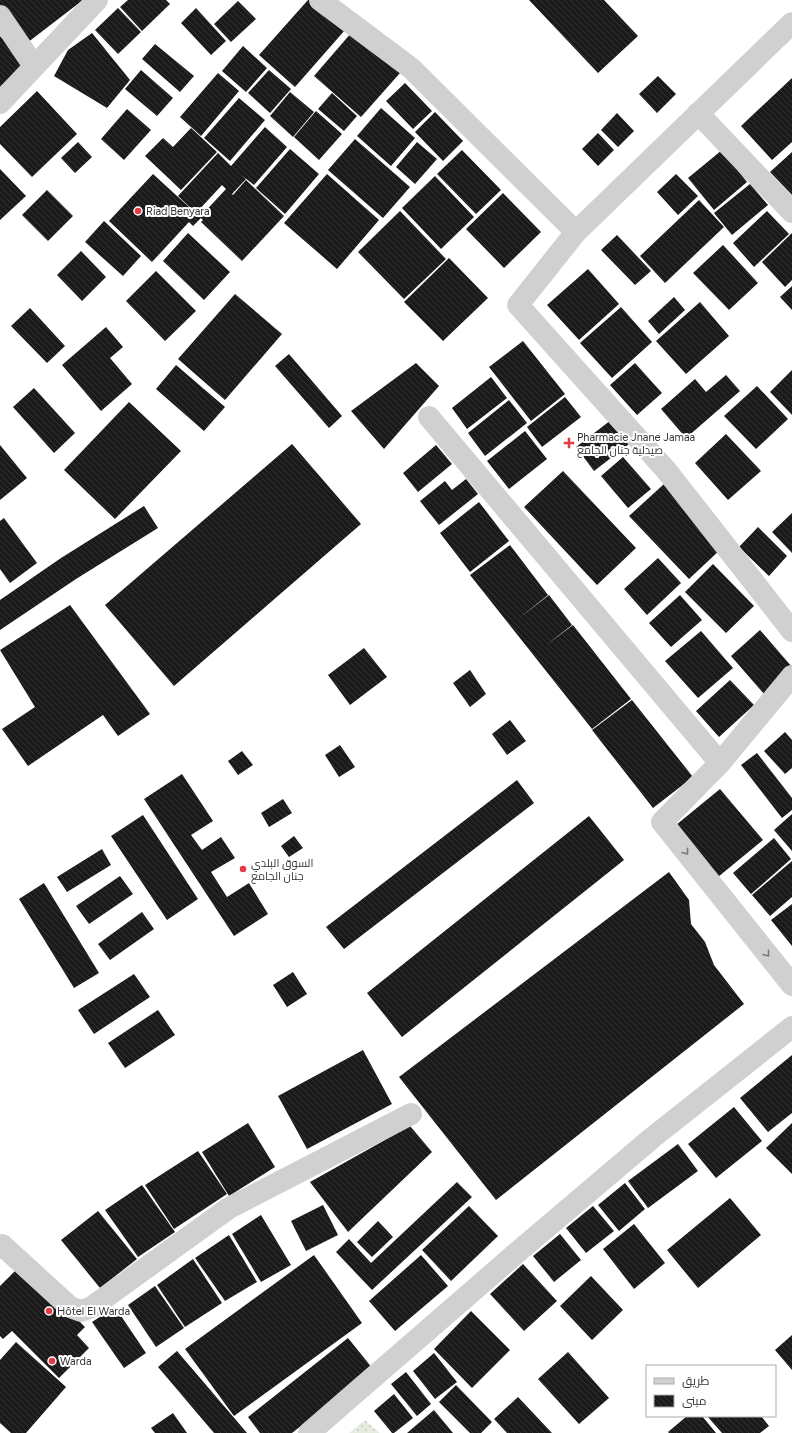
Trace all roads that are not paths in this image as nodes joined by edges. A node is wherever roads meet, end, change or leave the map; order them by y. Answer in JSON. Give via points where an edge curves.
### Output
{"nodes":[{"id":1,"x":97,"y":0,"type":"edge"},
{"id":2,"x":320,"y":0,"type":"edge"},
{"id":3,"x":0,"y":16,"type":"edge"},
{"id":4,"x":792,"y":23,"type":"edge"},
{"id":5,"x":34,"y":66,"type":"junction"},
{"id":6,"x":0,"y":103,"type":"edge"},
{"id":7,"x":698,"y":113,"type":"junction"},
{"id":8,"x":792,"y":212,"type":"edge"},
{"id":9,"x":576,"y":232,"type":"junction"},
{"id":10,"x":429,"y":417,"type":"dead end"},
{"id":11,"x":792,"y":631,"type":"edge"},
{"id":12,"x":792,"y":676,"type":"edge"},
{"id":13,"x":720,"y":763,"type":"junction"},
{"id":14,"x":792,"y":986,"type":"edge"},
{"id":15,"x":792,"y":1027,"type":"edge"},
{"id":16,"x":411,"y":1114,"type":"dead end"},
{"id":17,"x":0,"y":1248,"type":"edge"},
{"id":18,"x":309,"y":1433,"type":"edge"}],
"edges":[{"from":1,"to":5,"type":"street"},
{"from":2,"to":9,"type":"street","via":[[411,68]]},
{"from":3,"to":5,"type":"street"},
{"from":4,"to":7,"type":"street"},
{"from":5,"to":6,"type":"street"},
{"from":7,"to":8,"type":"street"},
{"from":7,"to":9,"type":"street"},
{"from":9,"to":11,"type":"street","via":[[518,305],[666,470]]},
{"from":10,"to":13,"type":"street"},
{"from":12,"to":13,"type":"street"},
{"from":13,"to":14,"type":"street","one_way":true,"via":[[662,822]]},
{"from":15,"to":18,"type":"street","via":[[652,1138]]},
{"from":16,"to":17,"type":"street","via":[[229,1208],[92,1307],[81,1311],[70,1307],[2,1245]]}]}
